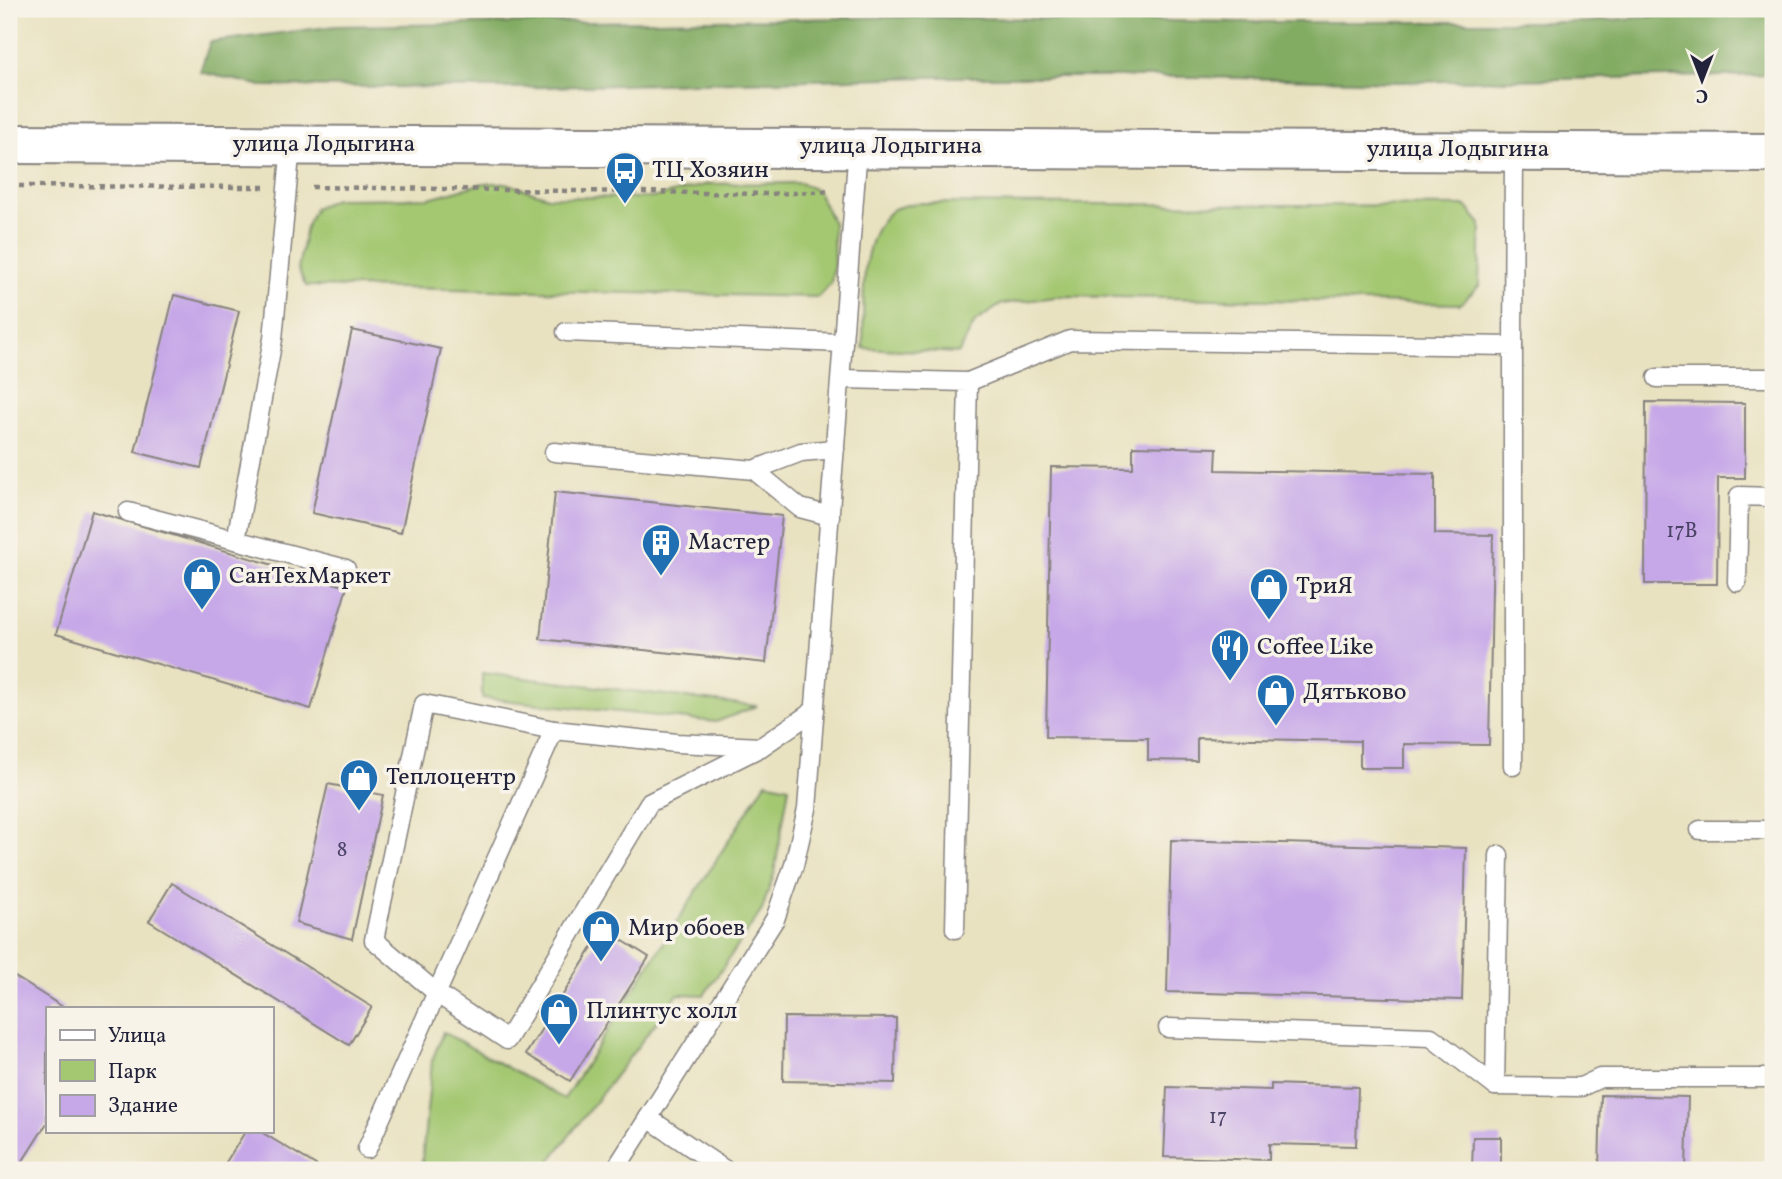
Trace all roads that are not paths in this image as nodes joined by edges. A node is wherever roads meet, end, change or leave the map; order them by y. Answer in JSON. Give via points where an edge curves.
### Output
{"nodes":[{"id":1,"x":9,"y":144,"type":"edge"},
{"id":2,"x":291,"y":145,"type":"junction"},
{"id":3,"x":858,"y":147,"type":"junction"},
{"id":4,"x":1514,"y":151,"type":"junction"},
{"id":5,"x":1773,"y":153,"type":"edge"},
{"id":6,"x":566,"y":332,"type":"dead end"},
{"id":7,"x":843,"y":343,"type":"junction"},
{"id":8,"x":1513,"y":346,"type":"junction"},
{"id":9,"x":1657,"y":378,"type":"dead end"},
{"id":10,"x":1773,"y":378,"type":"edge"},
{"id":11,"x":841,"y":379,"type":"junction"},
{"id":12,"x":968,"y":382,"type":"junction"},
{"id":13,"x":835,"y":449,"type":"junction"},
{"id":14,"x":554,"y":452,"type":"dead end"},
{"id":15,"x":754,"y":470,"type":"junction"},
{"id":16,"x":1773,"y":497,"type":"edge"},
{"id":17,"x":128,"y":512,"type":"dead end"},
{"id":18,"x":830,"y":516,"type":"junction"},
{"id":19,"x":236,"y":540,"type":"junction"},
{"id":20,"x":346,"y":569,"type":"dead end"},
{"id":21,"x":1737,"y":582,"type":"dead end"},
{"id":22,"x":815,"y":710,"type":"junction"},
{"id":23,"x":554,"y":730,"type":"junction"},
{"id":24,"x":761,"y":747,"type":"junction"},
{"id":25,"x":1513,"y":766,"type":"dead end"},
{"id":26,"x":1700,"y":830,"type":"dead end"},
{"id":27,"x":1773,"y":830,"type":"edge"},
{"id":28,"x":1499,"y":855,"type":"dead end"},
{"id":29,"x":955,"y":929,"type":"dead end"},
{"id":30,"x":439,"y":995,"type":"junction"},
{"id":31,"x":1168,"y":1028,"type":"dead end"},
{"id":32,"x":1773,"y":1078,"type":"edge"},
{"id":33,"x":1495,"y":1086,"type":"junction"},
{"id":34,"x":648,"y":1118,"type":"junction"},
{"id":35,"x":367,"y":1149,"type":"dead end"},
{"id":36,"x":615,"y":1170,"type":"edge"},
{"id":37,"x":725,"y":1170,"type":"edge"}],
"edges":[{"from":1,"to":2,"type":"main road","name":"улица Лодыгина"},
{"from":2,"to":3,"type":"main road","name":"улица Лодыгина"},
{"from":2,"to":19,"type":"lane","via":[[274,339]]},
{"from":3,"to":4,"type":"main road","name":"улица Лодыгина"},
{"from":3,"to":7,"type":"lane"},
{"from":4,"to":5,"type":"main road","name":"улица Лодыгина"},
{"from":4,"to":8,"type":"lane"},
{"from":6,"to":7,"type":"lane"},
{"from":7,"to":11,"type":"lane"},
{"from":8,"to":12,"type":"lane","via":[[1070,340]]},
{"from":8,"to":25,"type":"lane"},
{"from":9,"to":10,"type":"lane"},
{"from":11,"to":12,"type":"lane"},
{"from":11,"to":13,"type":"lane"},
{"from":12,"to":29,"type":"lane"},
{"from":13,"to":15,"type":"lane","via":[[801,452]]},
{"from":13,"to":18,"type":"lane"},
{"from":14,"to":15,"type":"lane"},
{"from":15,"to":18,"type":"lane","via":[[800,508]]},
{"from":16,"to":21,"type":"lane","via":[[1739,496]]},
{"from":17,"to":19,"type":"lane"},
{"from":18,"to":22,"type":"lane"},
{"from":19,"to":20,"type":"lane"},
{"from":22,"to":24,"type":"lane"},
{"from":22,"to":34,"type":"lane","via":[[807,809],[775,919]]},
{"from":23,"to":24,"type":"lane"},
{"from":23,"to":30,"type":"lane"},
{"from":23,"to":30,"type":"lane","via":[[424,704],[374,940]]},
{"from":24,"to":30,"type":"lane","via":[[649,803],[507,1041]]},
{"from":26,"to":27,"type":"lane"},
{"from":28,"to":33,"type":"lane"},
{"from":30,"to":35,"type":"lane"},
{"from":31,"to":33,"type":"lane","via":[[1431,1037]]},
{"from":32,"to":33,"type":"lane","via":[[1600,1078],[1581,1087]]},
{"from":34,"to":36,"type":"lane"},
{"from":34,"to":37,"type":"lane"}]}
